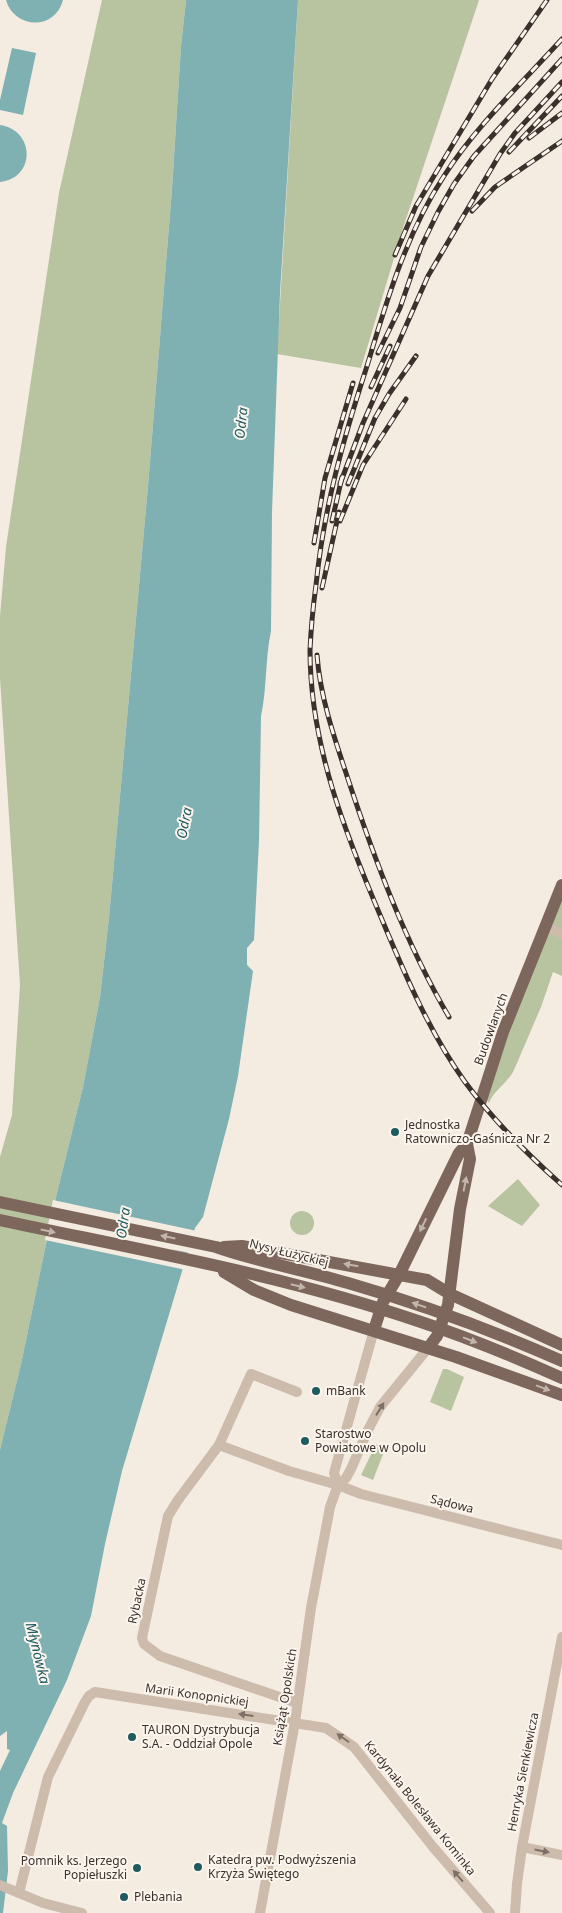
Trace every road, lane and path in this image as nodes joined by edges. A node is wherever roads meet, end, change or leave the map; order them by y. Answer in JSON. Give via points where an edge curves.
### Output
{"nodes":[{"id":1,"x":562,"y":885,"type":"edge"},
{"id":2,"x":547,"y":926,"type":"junction"},
{"id":3,"x":562,"y":934,"type":"edge"},
{"id":4,"x":467,"y":1144,"type":"junction"},
{"id":5,"x":0,"y":1202,"type":"edge"},
{"id":6,"x":0,"y":1220,"type":"edge"},
{"id":7,"x":241,"y":1251,"type":"junction"},
{"id":8,"x":213,"y":1266,"type":"junction"},
{"id":9,"x":399,"y":1275,"type":"junction"},
{"id":10,"x":450,"y":1294,"type":"junction"},
{"id":11,"x":374,"y":1330,"type":"junction"},
{"id":12,"x":562,"y":1345,"type":"edge"},
{"id":13,"x":428,"y":1348,"type":"junction"},
{"id":14,"x":562,"y":1362,"type":"edge"},
{"id":15,"x":562,"y":1378,"type":"edge"},
{"id":16,"x":297,"y":1392,"type":"dead end"},
{"id":17,"x":562,"y":1394,"type":"edge"},
{"id":18,"x":219,"y":1445,"type":"junction"},
{"id":19,"x":338,"y":1485,"type":"junction"},
{"id":20,"x":562,"y":1545,"type":"edge"},
{"id":21,"x":562,"y":1637,"type":"edge"},
{"id":22,"x":297,"y":1703,"type":"junction"},
{"id":23,"x":295,"y":1722,"type":"junction"},
{"id":24,"x":522,"y":1847,"type":"junction"},
{"id":25,"x":562,"y":1855,"type":"edge"},
{"id":26,"x":0,"y":1885,"type":"edge"},
{"id":27,"x":19,"y":1893,"type":"junction"},
{"id":28,"x":69,"y":1912,"type":"edge"},
{"id":29,"x":82,"y":1913,"type":"edge"},
{"id":30,"x":260,"y":1913,"type":"edge"},
{"id":31,"x":490,"y":1913,"type":"edge"},
{"id":32,"x":515,"y":1913,"type":"edge"}],
"edges":[{"from":1,"to":2,"type":"main road","name":"Budowlanych"},
{"from":2,"to":3,"type":"street"},
{"from":2,"to":4,"type":"main road","name":"Budowlanych","via":[[503,1032]]},
{"from":4,"to":9,"type":"main road","name":"Budowlanych","one_way":true,"via":[[458,1153]]},
{"from":10,"to":4,"type":"main road","name":"Budowlanych","one_way":true,"via":[[470,1158]]},
{"from":7,"to":5,"type":"main road","name":"Nysy Łużyckiej","one_way":true},
{"from":6,"to":8,"type":"main road","one_way":true},
{"from":9,"to":7,"type":"main road","one_way":true},
{"from":14,"to":7,"type":"main road","name":"Nysy Łużyckiej","one_way":true,"via":[[469,1322],[313,1273],[256,1259]]},
{"from":8,"to":11,"type":"main road","via":[[270,1297]]},
{"from":8,"to":15,"type":"main road","one_way":true,"via":[[418,1320]]},
{"from":9,"to":10,"type":"main road","via":[[427,1280]]},
{"from":9,"to":11,"type":"main road","name":"Budowlanych","via":[[383,1302]]},
{"from":10,"to":12,"type":"main road"},
{"from":10,"to":13,"type":"main road","name":"Budowlanych","via":[[443,1322]]},
{"from":11,"to":13,"type":"main road"},
{"from":11,"to":19,"type":"street","name":"Książąt Opolskich","via":[[334,1473]]},
{"from":13,"to":17,"type":"main road","one_way":true},
{"from":19,"to":13,"type":"street","name":"Książąt Opolskich","one_way":true,"via":[[346,1478],[380,1407]]},
{"from":16,"to":18,"type":"street","via":[[251,1374]]},
{"from":18,"to":19,"type":"street","name":"Sądowa"},
{"from":18,"to":22,"type":"street","name":"Rybacka","via":[[168,1516],[142,1638],[144,1644],[160,1656]]},
{"from":19,"to":20,"type":"street","name":"Sądowa","via":[[361,1494]]},
{"from":19,"to":22,"type":"street","name":"Książąt Opolskich","via":[[321,1544]]},
{"from":21,"to":24,"type":"street","name":"Henryka Sienkiewicza"},
{"from":22,"to":23,"type":"street","name":"Książąt Opolskich"},
{"from":23,"to":27,"type":"street","name":"Marii Konopnickiej","one_way":true,"via":[[95,1692],[85,1702],[48,1777]]},
{"from":23,"to":30,"type":"street","name":"Książąt Opolskich"},
{"from":31,"to":23,"type":"street","name":"Kardynała Bolesława Kominka","one_way":true,"via":[[354,1747],[326,1728]]},
{"from":24,"to":25,"type":"street","one_way":true},
{"from":24,"to":32,"type":"street","name":"Henryka Sienkiewicza"},
{"from":26,"to":27,"type":"street"},
{"from":27,"to":28,"type":"street"},
{"from":28,"to":29,"type":"street"}]}
